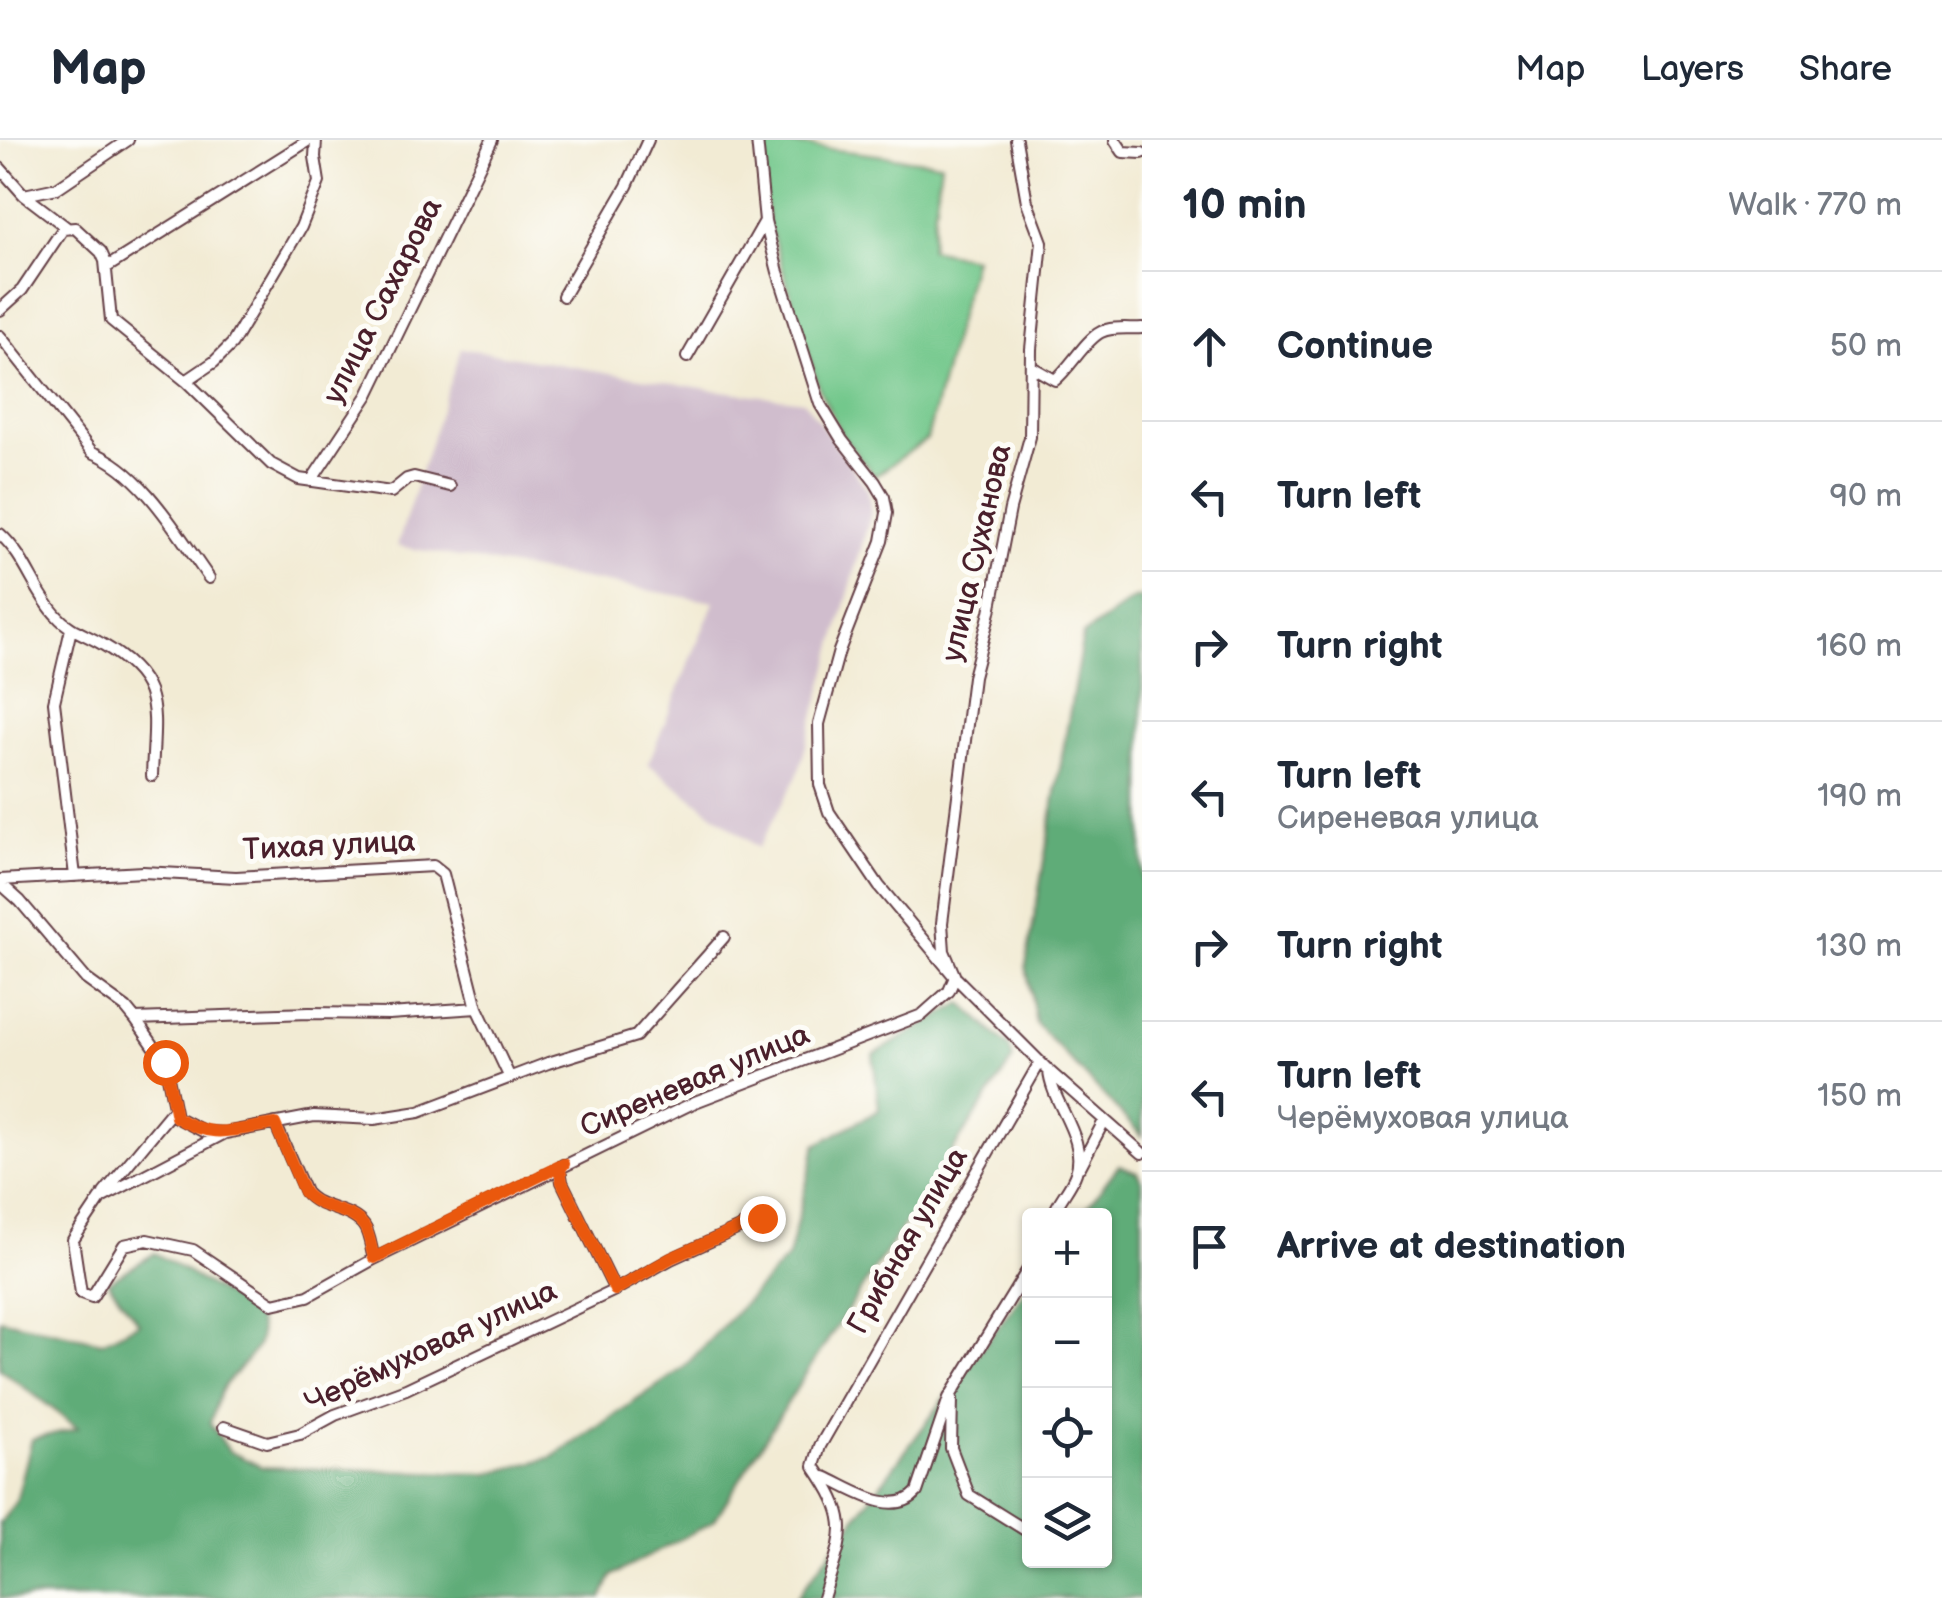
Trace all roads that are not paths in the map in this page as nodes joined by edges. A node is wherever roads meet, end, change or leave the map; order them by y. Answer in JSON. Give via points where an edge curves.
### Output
{"nodes":[{"id":1,"x":128,"y":140,"type":"edge"},
{"id":2,"x":313,"y":140,"type":"edge"},
{"id":3,"x":492,"y":140,"type":"edge"},
{"id":4,"x":648,"y":140,"type":"edge"},
{"id":5,"x":757,"y":140,"type":"edge"},
{"id":6,"x":1016,"y":140,"type":"edge"},
{"id":7,"x":1114,"y":140,"type":"edge"},
{"id":8,"x":1142,"y":153,"type":"edge"},
{"id":9,"x":0,"y":168,"type":"edge"},
{"id":10,"x":24,"y":194,"type":"junction"},
{"id":11,"x":766,"y":221,"type":"junction"},
{"id":12,"x":66,"y":227,"type":"junction"},
{"id":13,"x":106,"y":267,"type":"junction"},
{"id":14,"x":563,"y":296,"type":"dead end"},
{"id":15,"x":0,"y":310,"type":"edge"},
{"id":16,"x":1142,"y":328,"type":"edge"},
{"id":17,"x":0,"y":336,"type":"edge"},
{"id":18,"x":687,"y":357,"type":"dead end"},
{"id":19,"x":1032,"y":367,"type":"junction"},
{"id":20,"x":186,"y":381,"type":"junction"},
{"id":21,"x":311,"y":481,"type":"junction"},
{"id":22,"x":450,"y":486,"type":"dead end"},
{"id":23,"x":0,"y":534,"type":"edge"},
{"id":24,"x":209,"y":578,"type":"dead end"},
{"id":25,"x":71,"y":629,"type":"junction"},
{"id":26,"x":152,"y":776,"type":"dead end"},
{"id":27,"x":75,"y":876,"type":"junction"},
{"id":28,"x":0,"y":881,"type":"edge"},
{"id":29,"x":724,"y":937,"type":"dead end"},
{"id":30,"x":956,"y":978,"type":"junction"},
{"id":31,"x":477,"y":1008,"type":"junction"},
{"id":32,"x":136,"y":1019,"type":"junction"},
{"id":33,"x":1040,"y":1062,"type":"junction"},
{"id":34,"x":1049,"y":1071,"type":"junction"},
{"id":35,"x":510,"y":1078,"type":"junction"},
{"id":36,"x":173,"y":1110,"type":"junction"},
{"id":37,"x":1104,"y":1121,"type":"junction"},
{"id":38,"x":275,"y":1124,"type":"junction"},
{"id":39,"x":225,"y":1133,"type":"junction"},
{"id":40,"x":1142,"y":1153,"type":"edge"},
{"id":41,"x":564,"y":1164,"type":"junction"},
{"id":42,"x":1077,"y":1172,"type":"junction"},
{"id":43,"x":100,"y":1198,"type":"junction"},
{"id":44,"x":1057,"y":1208,"type":"edge"},
{"id":45,"x":762,"y":1218,"type":"dead end"},
{"id":46,"x":374,"y":1258,"type":"junction"},
{"id":47,"x":1022,"y":1279,"type":"edge"},
{"id":48,"x":615,"y":1290,"type":"junction"},
{"id":49,"x":952,"y":1392,"type":"junction"},
{"id":50,"x":224,"y":1427,"type":"dead end"},
{"id":51,"x":824,"y":1477,"type":"junction"},
{"id":52,"x":1022,"y":1529,"type":"edge"},
{"id":53,"x":824,"y":1598,"type":"edge"}],
"edges":[{"from":1,"to":10,"type":"street","via":[[56,188]]},
{"from":2,"to":13,"type":"street"},
{"from":2,"to":20,"type":"street","via":[[319,182],[302,227],[239,334]]},
{"from":3,"to":21,"type":"street","name":"улица Сахарова","via":[[373,384]]},
{"from":4,"to":14,"type":"street"},
{"from":5,"to":11,"type":"street"},
{"from":6,"to":19,"type":"street","name":"улица Суханова","via":[[1026,202],[1042,242]]},
{"from":7,"to":8,"type":"street","via":[[1123,152]]},
{"from":9,"to":10,"type":"street"},
{"from":10,"to":12,"type":"street"},
{"from":11,"to":18,"type":"street"},
{"from":11,"to":30,"type":"street","via":[[820,404],[875,482],[887,513],[819,724],[820,785],[829,812],[879,886]]},
{"from":12,"to":13,"type":"street","via":[[101,252]]},
{"from":12,"to":15,"type":"street"},
{"from":13,"to":20,"type":"street","via":[[111,320]]},
{"from":16,"to":19,"type":"street","via":[[1098,334],[1055,380]]},
{"from":17,"to":24,"type":"street","via":[[92,452],[109,458],[158,507]]},
{"from":19,"to":30,"type":"street","name":"улица Суханова","via":[[1030,437],[973,678],[944,893],[944,952]]},
{"from":20,"to":21,"type":"street","via":[[271,464]]},
{"from":21,"to":22,"type":"street","via":[[374,492],[392,492],[414,478]]},
{"from":23,"to":25,"type":"street"},
{"from":25,"to":26,"type":"street","via":[[122,658],[150,686]]},
{"from":25,"to":27,"type":"street","via":[[54,702]]},
{"from":27,"to":28,"type":"street","name":"Тихая улица"},
{"from":27,"to":31,"type":"street","name":"Тихая улица","via":[[236,877],[434,866],[443,874]]},
{"from":28,"to":32,"type":"street","via":[[86,979]]},
{"from":29,"to":35,"type":"street","via":[[636,1036]]},
{"from":30,"to":33,"type":"street"},
{"from":30,"to":41,"type":"street","name":"Сиреневая улица","via":[[922,1014],[695,1102]]},
{"from":31,"to":32,"type":"street"},
{"from":31,"to":35,"type":"street","name":"Тихая улица"},
{"from":32,"to":36,"type":"street","via":[[165,1062]]},
{"from":33,"to":34,"type":"street"},
{"from":33,"to":51,"type":"street","name":"Грибная улица","via":[[820,1446],[814,1466]]},
{"from":34,"to":37,"type":"street"},
{"from":34,"to":42,"type":"street"},
{"from":35,"to":38,"type":"street","via":[[389,1118],[314,1116]]},
{"from":36,"to":39,"type":"street","via":[[190,1126]]},
{"from":36,"to":43,"type":"street"},
{"from":37,"to":40,"type":"street"},
{"from":37,"to":42,"type":"street"},
{"from":38,"to":39,"type":"street"},
{"from":38,"to":46,"type":"street","via":[[304,1192],[359,1220]]},
{"from":39,"to":43,"type":"street"},
{"from":41,"to":46,"type":"street","name":"Сиреневая улица"},
{"from":41,"to":48,"type":"street","via":[[562,1182]]},
{"from":42,"to":44,"type":"street"},
{"from":43,"to":46,"type":"street","name":"Сиреневая улица","via":[[73,1240],[78,1288],[92,1297],[118,1252],[139,1240],[193,1250],[273,1304],[308,1296]]},
{"from":45,"to":48,"type":"street","name":"Черёмуховая улица"},
{"from":47,"to":49,"type":"street"},
{"from":48,"to":50,"type":"street","name":"Черёмуховая улица","via":[[300,1434],[267,1442]]},
{"from":49,"to":51,"type":"street","via":[[910,1499],[885,1504]]},
{"from":49,"to":52,"type":"street","via":[[951,1448],[970,1495]]},
{"from":51,"to":53,"type":"street","via":[[843,1522]]}]}
